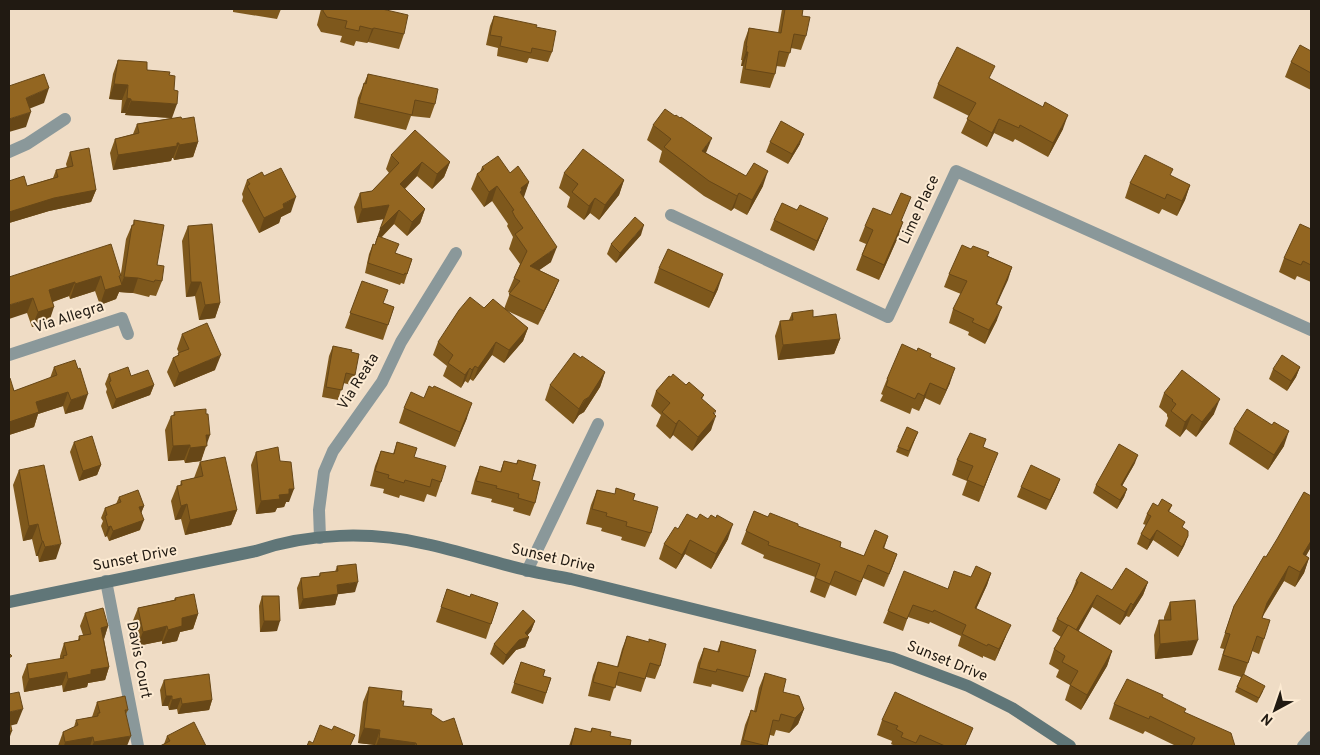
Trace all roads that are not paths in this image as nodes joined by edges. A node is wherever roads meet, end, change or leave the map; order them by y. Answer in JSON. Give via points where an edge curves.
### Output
{"nodes":[{"id":1,"x":65,"y":119,"type":"dead end"},
{"id":2,"x":9,"y":152,"type":"edge"},
{"id":3,"x":671,"y":215,"type":"dead end"},
{"id":4,"x":456,"y":254,"type":"dead end"},
{"id":5,"x":1311,"y":330,"type":"edge"},
{"id":6,"x":128,"y":334,"type":"dead end"},
{"id":7,"x":9,"y":355,"type":"edge"},
{"id":8,"x":598,"y":424,"type":"dead end"},
{"id":9,"x":320,"y":538,"type":"junction"},
{"id":10,"x":527,"y":571,"type":"junction"},
{"id":11,"x":106,"y":581,"type":"junction"},
{"id":12,"x":9,"y":602,"type":"edge"},
{"id":13,"x":1311,"y":737,"type":"edge"},
{"id":14,"x":138,"y":746,"type":"edge"},
{"id":15,"x":1070,"y":746,"type":"edge"},
{"id":16,"x":1304,"y":746,"type":"edge"}],
"edges":[{"from":1,"to":2,"type":"street"},
{"from":3,"to":5,"type":"street","name":"Lime Place","via":[[888,317],[956,171]]},
{"from":4,"to":9,"type":"street","name":"Via Reata","via":[[401,342],[382,382],[333,451],[324,472],[319,510]]},
{"from":6,"to":7,"type":"street","name":"Via Allegra","via":[[122,318]]},
{"from":8,"to":10,"type":"street"},
{"from":9,"to":10,"type":"main road","name":"Sunset Drive","via":[[374,536],[424,543]]},
{"from":9,"to":11,"type":"main road","name":"Sunset Drive"},
{"from":10,"to":15,"type":"main road","name":"Sunset Drive","via":[[580,581],[893,658],[968,686],[1012,708]]},
{"from":11,"to":12,"type":"main road","name":"Sunset Drive"},
{"from":11,"to":14,"type":"street","name":"Davis Court"},
{"from":13,"to":16,"type":"street"}]}
